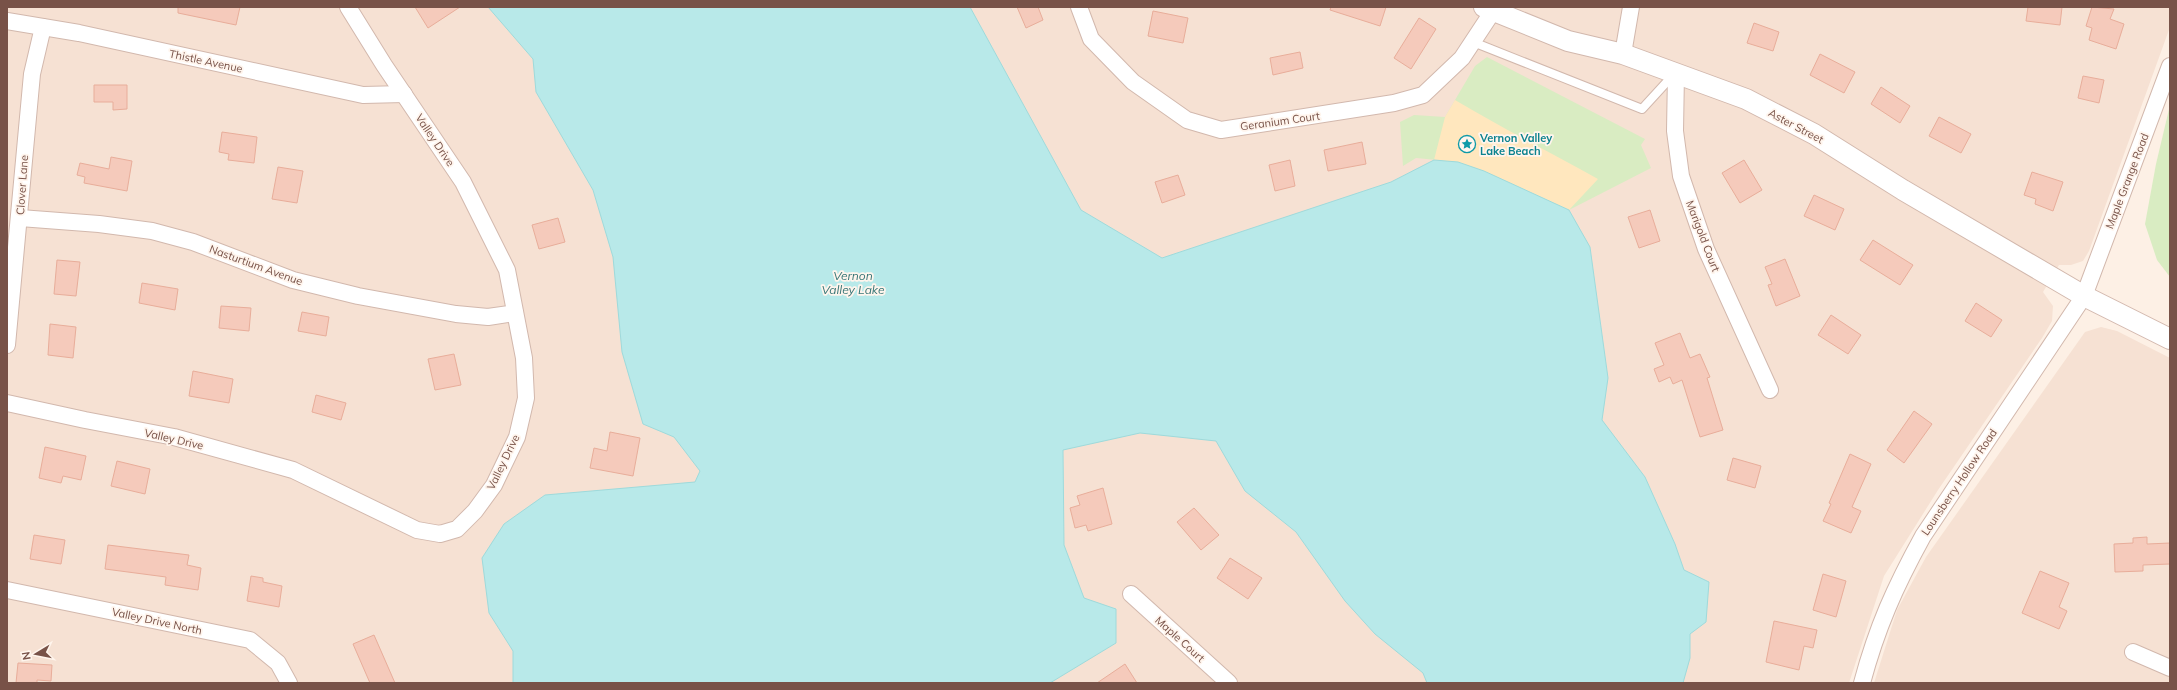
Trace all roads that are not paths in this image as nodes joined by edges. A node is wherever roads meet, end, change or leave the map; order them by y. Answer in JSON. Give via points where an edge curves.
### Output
{"nodes":[{"id":1,"x":348,"y":7,"type":"edge"},
{"id":2,"x":1079,"y":7,"type":"edge"},
{"id":3,"x":1631,"y":7,"type":"edge"},
{"id":4,"x":1488,"y":9,"type":"edge"},
{"id":5,"x":7,"y":21,"type":"edge"},
{"id":6,"x":43,"y":26,"type":"junction"},
{"id":7,"x":1473,"y":42,"type":"junction"},
{"id":8,"x":1623,"y":54,"type":"junction"},
{"id":9,"x":2170,"y":66,"type":"edge"},
{"id":10,"x":1676,"y":73,"type":"junction"},
{"id":11,"x":404,"y":94,"type":"junction"},
{"id":12,"x":20,"y":218,"type":"junction"},
{"id":13,"x":2084,"y":296,"type":"junction"},
{"id":14,"x":515,"y":313,"type":"junction"},
{"id":15,"x":2170,"y":339,"type":"edge"},
{"id":16,"x":7,"y":345,"type":"edge"},
{"id":17,"x":1770,"y":390,"type":"dead end"},
{"id":18,"x":7,"y":403,"type":"edge"},
{"id":19,"x":7,"y":590,"type":"edge"},
{"id":20,"x":1131,"y":594,"type":"dead end"},
{"id":21,"x":2133,"y":652,"type":"dead end"},
{"id":22,"x":2170,"y":668,"type":"edge"},
{"id":23,"x":289,"y":683,"type":"edge"},
{"id":24,"x":1228,"y":683,"type":"edge"},
{"id":25,"x":1862,"y":683,"type":"edge"}],
"edges":[{"from":1,"to":11,"type":"street","name":"Valley Drive"},
{"from":2,"to":7,"type":"street","name":"Geranium Court","via":[[1091,39],[1132,82],[1187,120],[1221,130],[1394,103],[1423,95],[1462,58]]},
{"from":3,"to":8,"type":"street"},
{"from":4,"to":7,"type":"street","name":"Geranium Court"},
{"from":4,"to":8,"type":"street","name":"Aster Street","via":[[1568,41]]},
{"from":5,"to":6,"type":"street","name":"Thistle Avenue"},
{"from":6,"to":11,"type":"street","name":"Thistle Avenue","via":[[363,95]]},
{"from":6,"to":12,"type":"street","name":"Clover Lane","via":[[32,74]]},
{"from":7,"to":10,"type":"lane","via":[[1642,109]]},
{"from":8,"to":10,"type":"street","name":"Aster Street"},
{"from":9,"to":13,"type":"street","name":"Maple Grange Road"},
{"from":10,"to":13,"type":"street","name":"Aster Street","via":[[1746,99],[1814,134],[1903,190]]},
{"from":10,"to":17,"type":"street","name":"Marigold Court","via":[[1675,132],[1681,176],[1706,249]]},
{"from":11,"to":14,"type":"street","name":"Valley Drive","via":[[463,182],[493,240],[507,270]]},
{"from":12,"to":14,"type":"street","name":"Nasturtium Avenue","via":[[99,224],[152,232],[193,242],[293,280],[358,296],[456,314],[488,317]]},
{"from":12,"to":16,"type":"street","name":"Clover Lane"},
{"from":13,"to":15,"type":"street","name":"Aster Street"},
{"from":13,"to":25,"type":"street","name":"Lounsberry Hollow Road","via":[[1923,536],[1901,575],[1884,613]]},
{"from":14,"to":18,"type":"street","name":"Valley Drive","via":[[524,358],[526,398],[517,437],[494,485],[475,511],[457,529],[440,534],[417,530],[293,470],[261,460],[174,437]]},
{"from":19,"to":23,"type":"street","name":"Valley Drive North","via":[[250,640],[278,663]]},
{"from":20,"to":24,"type":"street","name":"Maple Court"},
{"from":21,"to":22,"type":"street"}]}
